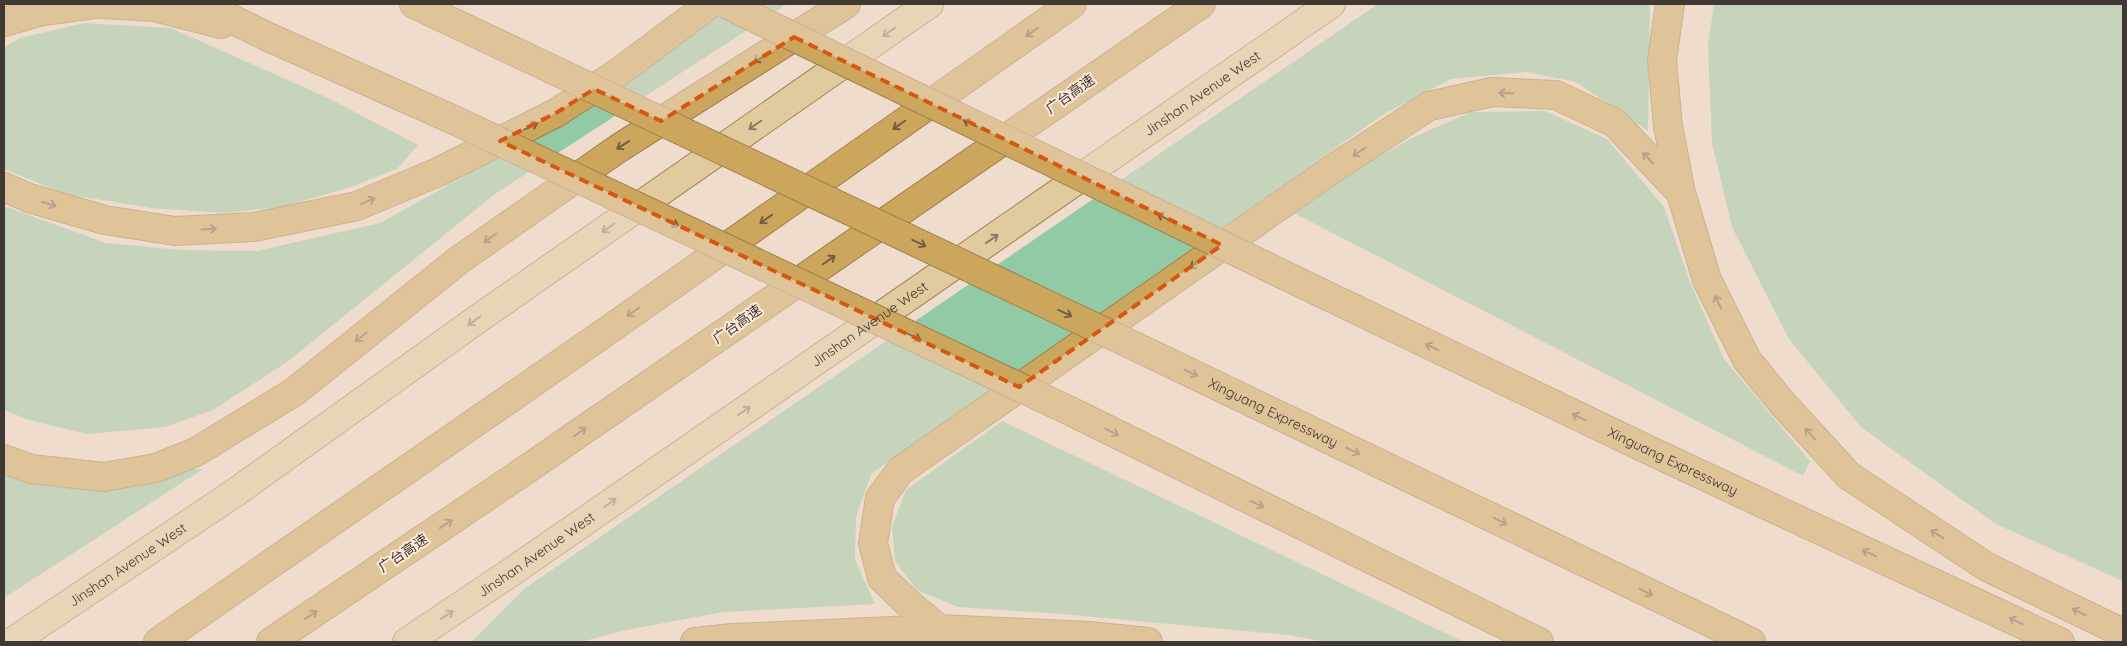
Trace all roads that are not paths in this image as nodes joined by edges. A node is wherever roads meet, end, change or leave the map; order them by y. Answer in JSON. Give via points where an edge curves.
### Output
{"nodes":[{"id":1,"x":96,"y":4,"type":"edge"},
{"id":2,"x":103,"y":4,"type":"edge"},
{"id":3,"x":201,"y":4,"type":"edge"},
{"id":4,"x":414,"y":4,"type":"edge"},
{"id":5,"x":710,"y":4,"type":"edge"},
{"id":6,"x":726,"y":4,"type":"edge"},
{"id":7,"x":846,"y":4,"type":"edge"},
{"id":8,"x":928,"y":4,"type":"edge"},
{"id":9,"x":1072,"y":4,"type":"edge"},
{"id":10,"x":1201,"y":4,"type":"edge"},
{"id":11,"x":1331,"y":4,"type":"edge"},
{"id":12,"x":1670,"y":4,"type":"edge"},
{"id":13,"x":4,"y":22,"type":"edge"},
{"id":14,"x":266,"y":36,"type":"junction"},
{"id":15,"x":4,"y":187,"type":"edge"},
{"id":16,"x":1681,"y":193,"type":"junction"},
{"id":17,"x":4,"y":459,"type":"edge"},
{"id":18,"x":939,"y":629,"type":"junction"},
{"id":19,"x":2123,"y":633,"type":"edge"},
{"id":20,"x":12,"y":642,"type":"edge"},
{"id":21,"x":158,"y":642,"type":"edge"},
{"id":22,"x":271,"y":642,"type":"edge"},
{"id":23,"x":407,"y":642,"type":"edge"},
{"id":24,"x":695,"y":642,"type":"edge"},
{"id":25,"x":1148,"y":642,"type":"edge"},
{"id":26,"x":1539,"y":642,"type":"edge"},
{"id":27,"x":1751,"y":642,"type":"edge"},
{"id":28,"x":2060,"y":642,"type":"edge"}],
"edges":[{"from":1,"to":13,"type":"highway","via":[[38,12]]},
{"from":2,"to":14,"type":"highway","via":[[154,7]]},
{"from":3,"to":14,"type":"highway"},
{"from":4,"to":27,"type":"highway","name":"Xinguang Expressway","one_way":true,"bridge":true},
{"from":15,"to":5,"type":"highway","one_way":true,"via":[[29,198],[105,220],[175,231],[254,227],[357,206],[438,172],[556,113],[622,70]]},
{"from":28,"to":6,"type":"highway","name":"Xinguang Expressway","one_way":true,"bridge":true,"via":[[1657,454]]},
{"from":7,"to":17,"type":"highway","one_way":true,"via":[[619,148],[459,260],[294,392],[196,452],[156,468],[103,477],[31,469]]},
{"from":8,"to":20,"type":"main road","name":"Jinshan Avenue West","one_way":true,"via":[[236,492]]},
{"from":9,"to":21,"type":"highway","one_way":true},
{"from":22,"to":10,"type":"highway","name":"广台高速","one_way":true},
{"from":23,"to":11,"type":"main road","name":"Jinshan Avenue West","one_way":true},
{"from":12,"to":16,"type":"highway","via":[[1662,60],[1668,126]]},
{"from":14,"to":26,"type":"highway","one_way":true,"bridge":true,"via":[[454,120],[1068,410]]},
{"from":16,"to":18,"type":"highway","one_way":true,"via":[[1616,123],[1556,95],[1492,92],[1429,106],[1331,170],[900,470],[880,498],[873,543],[882,578]]},
{"from":19,"to":16,"type":"highway","one_way":true,"via":[[1987,567],[1849,476],[1746,360],[1707,280]]},
{"from":18,"to":24,"type":"highway"},
{"from":18,"to":25,"type":"highway"}]}
